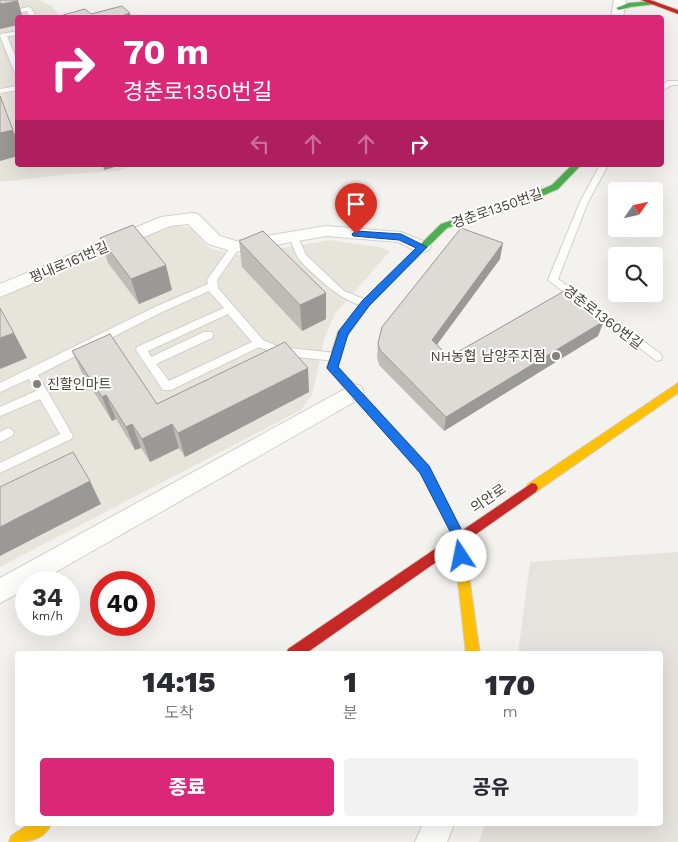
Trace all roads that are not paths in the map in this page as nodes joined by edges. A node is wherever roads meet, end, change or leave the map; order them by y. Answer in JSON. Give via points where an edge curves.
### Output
{"nodes":[{"id":1,"x":672,"y":0,"type":"edge"},
{"id":2,"x":649,"y":2,"type":"edge"},
{"id":3,"x":678,"y":2,"type":"edge"},
{"id":4,"x":618,"y":8,"type":"edge"},
{"id":5,"x":678,"y":12,"type":"edge"},
{"id":6,"x":0,"y":15,"type":"edge"},
{"id":7,"x":32,"y":15,"type":"edge"},
{"id":8,"x":15,"y":34,"type":"edge"},
{"id":9,"x":15,"y":66,"type":"edge"},
{"id":10,"x":678,"y":83,"type":"edge"},
{"id":11,"x":664,"y":87,"type":"edge"},
{"id":12,"x":15,"y":88,"type":"edge"},
{"id":13,"x":0,"y":91,"type":"edge"},
{"id":14,"x":575,"y":167,"type":"edge"},
{"id":15,"x":603,"y":167,"type":"edge"},
{"id":16,"x":294,"y":237,"type":"junction"},
{"id":17,"x":235,"y":247,"type":"junction"},
{"id":18,"x":422,"y":247,"type":"junction"},
{"id":19,"x":213,"y":286,"type":"junction"},
{"id":20,"x":0,"y":291,"type":"edge"},
{"id":21,"x":366,"y":303,"type":"junction"},
{"id":22,"x":230,"y":309,"type":"junction"},
{"id":23,"x":208,"y":335,"type":"dead end"},
{"id":24,"x":258,"y":343,"type":"junction"},
{"id":25,"x":336,"y":357,"type":"junction"},
{"id":26,"x":657,"y":357,"type":"dead end"},
{"id":27,"x":150,"y":362,"type":"junction"},
{"id":28,"x":32,"y":374,"type":"junction"},
{"id":29,"x":678,"y":387,"type":"edge"},
{"id":30,"x":0,"y":388,"type":"edge"},
{"id":31,"x":354,"y":392,"type":"junction"},
{"id":32,"x":43,"y":393,"type":"junction"},
{"id":33,"x":0,"y":412,"type":"edge"},
{"id":34,"x":0,"y":468,"type":"edge"},
{"id":35,"x":459,"y":537,"type":"junction"},
{"id":36,"x":0,"y":591,"type":"edge"},
{"id":37,"x":296,"y":651,"type":"edge"},
{"id":38,"x":473,"y":651,"type":"edge"},
{"id":39,"x":40,"y":826,"type":"edge"},
{"id":40,"x":437,"y":826,"type":"edge"},
{"id":41,"x":17,"y":842,"type":"edge"},
{"id":42,"x":431,"y":842,"type":"edge"}],
"edges":[{"from":1,"to":3,"type":"street"},
{"from":2,"to":4,"type":"street"},
{"from":2,"to":5,"type":"street"},
{"from":6,"to":7,"type":"lane","via":[[29,9]]},
{"from":8,"to":9,"type":"lane","via":[[2,36]]},
{"from":10,"to":11,"type":"lane"},
{"from":12,"to":13,"type":"lane"},
{"from":14,"to":18,"type":"street","name":"경춘로1350번길","via":[[555,187],[444,226]]},
{"from":15,"to":26,"type":"lane","name":"경춘로1360번길","via":[[584,202],[553,280]]},
{"from":16,"to":17,"type":"street"},
{"from":16,"to":18,"type":"street","via":[[326,232],[401,237]]},
{"from":16,"to":21,"type":"lane","via":[[302,256],[340,293]]},
{"from":17,"to":19,"type":"lane","via":[[212,280]]},
{"from":17,"to":20,"type":"street","name":"평내로161번길","via":[[214,240],[192,218],[168,221]]},
{"from":18,"to":21,"type":"street","name":"경춘로1350번길"},
{"from":19,"to":22,"type":"lane"},
{"from":19,"to":28,"type":"lane","via":[[104,335]]},
{"from":21,"to":25,"type":"street","name":"경춘로1350번길","via":[[343,333]]},
{"from":22,"to":24,"type":"lane"},
{"from":22,"to":27,"type":"lane","via":[[141,350]]},
{"from":23,"to":27,"type":"lane"},
{"from":24,"to":25,"type":"lane","via":[[277,351]]},
{"from":24,"to":27,"type":"lane","via":[[167,387]]},
{"from":25,"to":31,"type":"street","name":"경춘로1350번길","via":[[332,368]]},
{"from":28,"to":30,"type":"lane"},
{"from":28,"to":32,"type":"lane"},
{"from":29,"to":35,"type":"street","name":"의안로"},
{"from":31,"to":35,"type":"street","name":"경춘로1350번길","via":[[425,469]]},
{"from":31,"to":36,"type":"street"},
{"from":32,"to":33,"type":"lane"},
{"from":32,"to":34,"type":"lane","via":[[67,436]]},
{"from":35,"to":37,"type":"street","name":"의안로"},
{"from":35,"to":38,"type":"street","name":"경춘로1350번길"},
{"from":39,"to":41,"type":"street"},
{"from":40,"to":42,"type":"street"}]}
